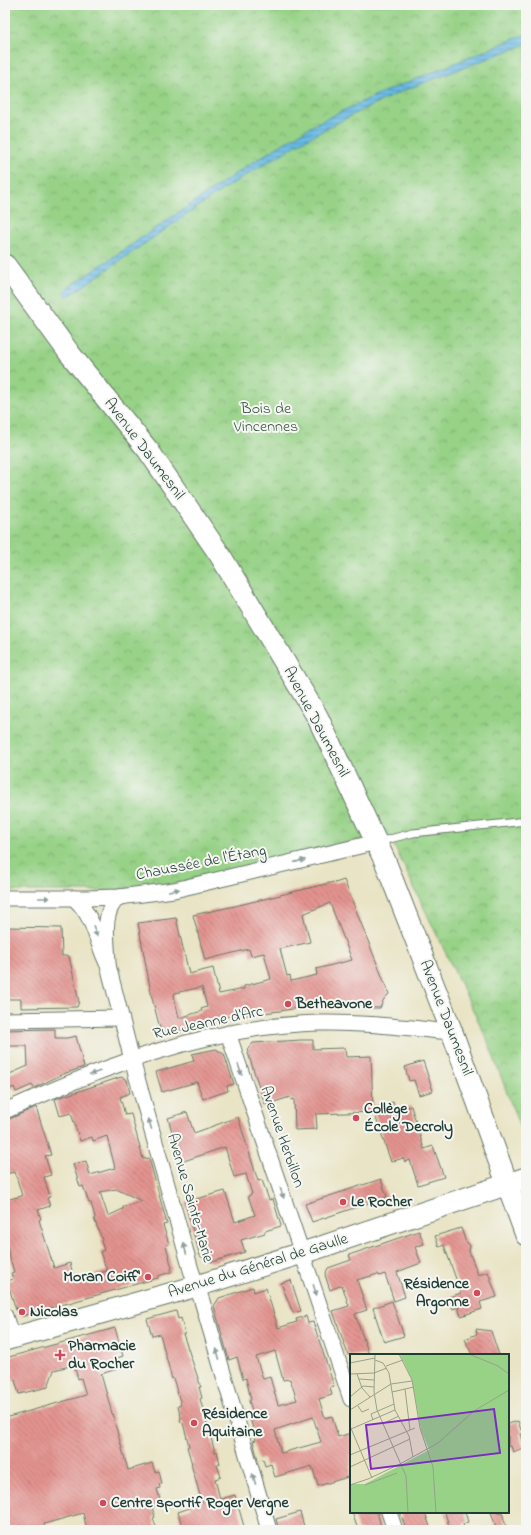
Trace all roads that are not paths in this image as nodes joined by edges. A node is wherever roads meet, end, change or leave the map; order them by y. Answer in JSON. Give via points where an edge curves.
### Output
{"nodes":[{"id":1,"x":5,"y":265,"type":"edge"},
{"id":2,"x":526,"y":821,"type":"edge"},
{"id":3,"x":377,"y":842,"type":"junction"},
{"id":4,"x":119,"y":897,"type":"junction"},
{"id":5,"x":5,"y":898,"type":"edge"},
{"id":6,"x":74,"y":898,"type":"junction"},
{"id":7,"x":108,"y":965,"type":"junction"},
{"id":8,"x":121,"y":1018,"type":"junction"},
{"id":9,"x":5,"y":1020,"type":"edge"},
{"id":10,"x":452,"y":1032,"type":"junction"},
{"id":11,"x":228,"y":1033,"type":"junction"},
{"id":12,"x":132,"y":1060,"type":"junction"},
{"id":13,"x":5,"y":1111,"type":"edge"},
{"id":14,"x":517,"y":1182,"type":"edge"},
{"id":15,"x":526,"y":1234,"type":"edge"},
{"id":16,"x":303,"y":1253,"type":"junction"},
{"id":17,"x":197,"y":1286,"type":"junction"},
{"id":18,"x":5,"y":1316,"type":"edge"},
{"id":19,"x":9,"y":1339,"type":"edge"},
{"id":20,"x":350,"y":1396,"type":"edge"},
{"id":21,"x":389,"y":1513,"type":"edge"},
{"id":22,"x":269,"y":1530,"type":"edge"},
{"id":23,"x":395,"y":1530,"type":"edge"}],
"edges":[{"from":1,"to":3,"type":"street","name":"Avenue Daumesnil","via":[[70,354],[148,450],[220,555],[317,716]]},
{"from":2,"to":3,"type":"lane","via":[[413,833]]},
{"from":4,"to":3,"type":"street","name":"Chaussée de l'Étang","one_way":true,"via":[[209,883]]},
{"from":3,"to":10,"type":"street","name":"Avenue Daumesnil"},
{"from":4,"to":6,"type":"street","name":"Chaussée de l'Étang"},
{"from":4,"to":7,"type":"street","via":[[112,905],[106,927]]},
{"from":5,"to":6,"type":"street","name":"Chaussée de l'Étang","one_way":true},
{"from":6,"to":7,"type":"street","one_way":true,"via":[[88,914]]},
{"from":7,"to":8,"type":"street","name":"Avenue Sainte-Marie"},
{"from":8,"to":9,"type":"street"},
{"from":8,"to":12,"type":"street","name":"Avenue Sainte-Marie"},
{"from":10,"to":11,"type":"street","name":"Rue Jeanne d'Arc","via":[[381,1025],[318,1023]]},
{"from":10,"to":14,"type":"street","name":"Avenue Daumesnil"},
{"from":11,"to":12,"type":"street","name":"Rue Jeanne d'Arc","via":[[159,1050]]},
{"from":11,"to":16,"type":"street","name":"Avenue Herbillon","one_way":true},
{"from":12,"to":13,"type":"street","name":"Rue Jeanne d'Arc","one_way":true,"via":[[53,1089]]},
{"from":17,"to":12,"type":"street","name":"Avenue Sainte-Marie","one_way":true},
{"from":14,"to":15,"type":"street","name":"Avenue Daumesnil"},
{"from":14,"to":16,"type":"street","name":"Avenue du Général de Gaulle"},
{"from":16,"to":17,"type":"street","name":"Avenue du Général de Gaulle"},
{"from":16,"to":20,"type":"street","name":"Avenue Herbillon","one_way":true},
{"from":17,"to":19,"type":"street","name":"Avenue du Général de Gaulle"},
{"from":22,"to":17,"type":"street","name":"Avenue Sainte-Marie","one_way":true},
{"from":18,"to":19,"type":"street"},
{"from":21,"to":23,"type":"street"}]}
